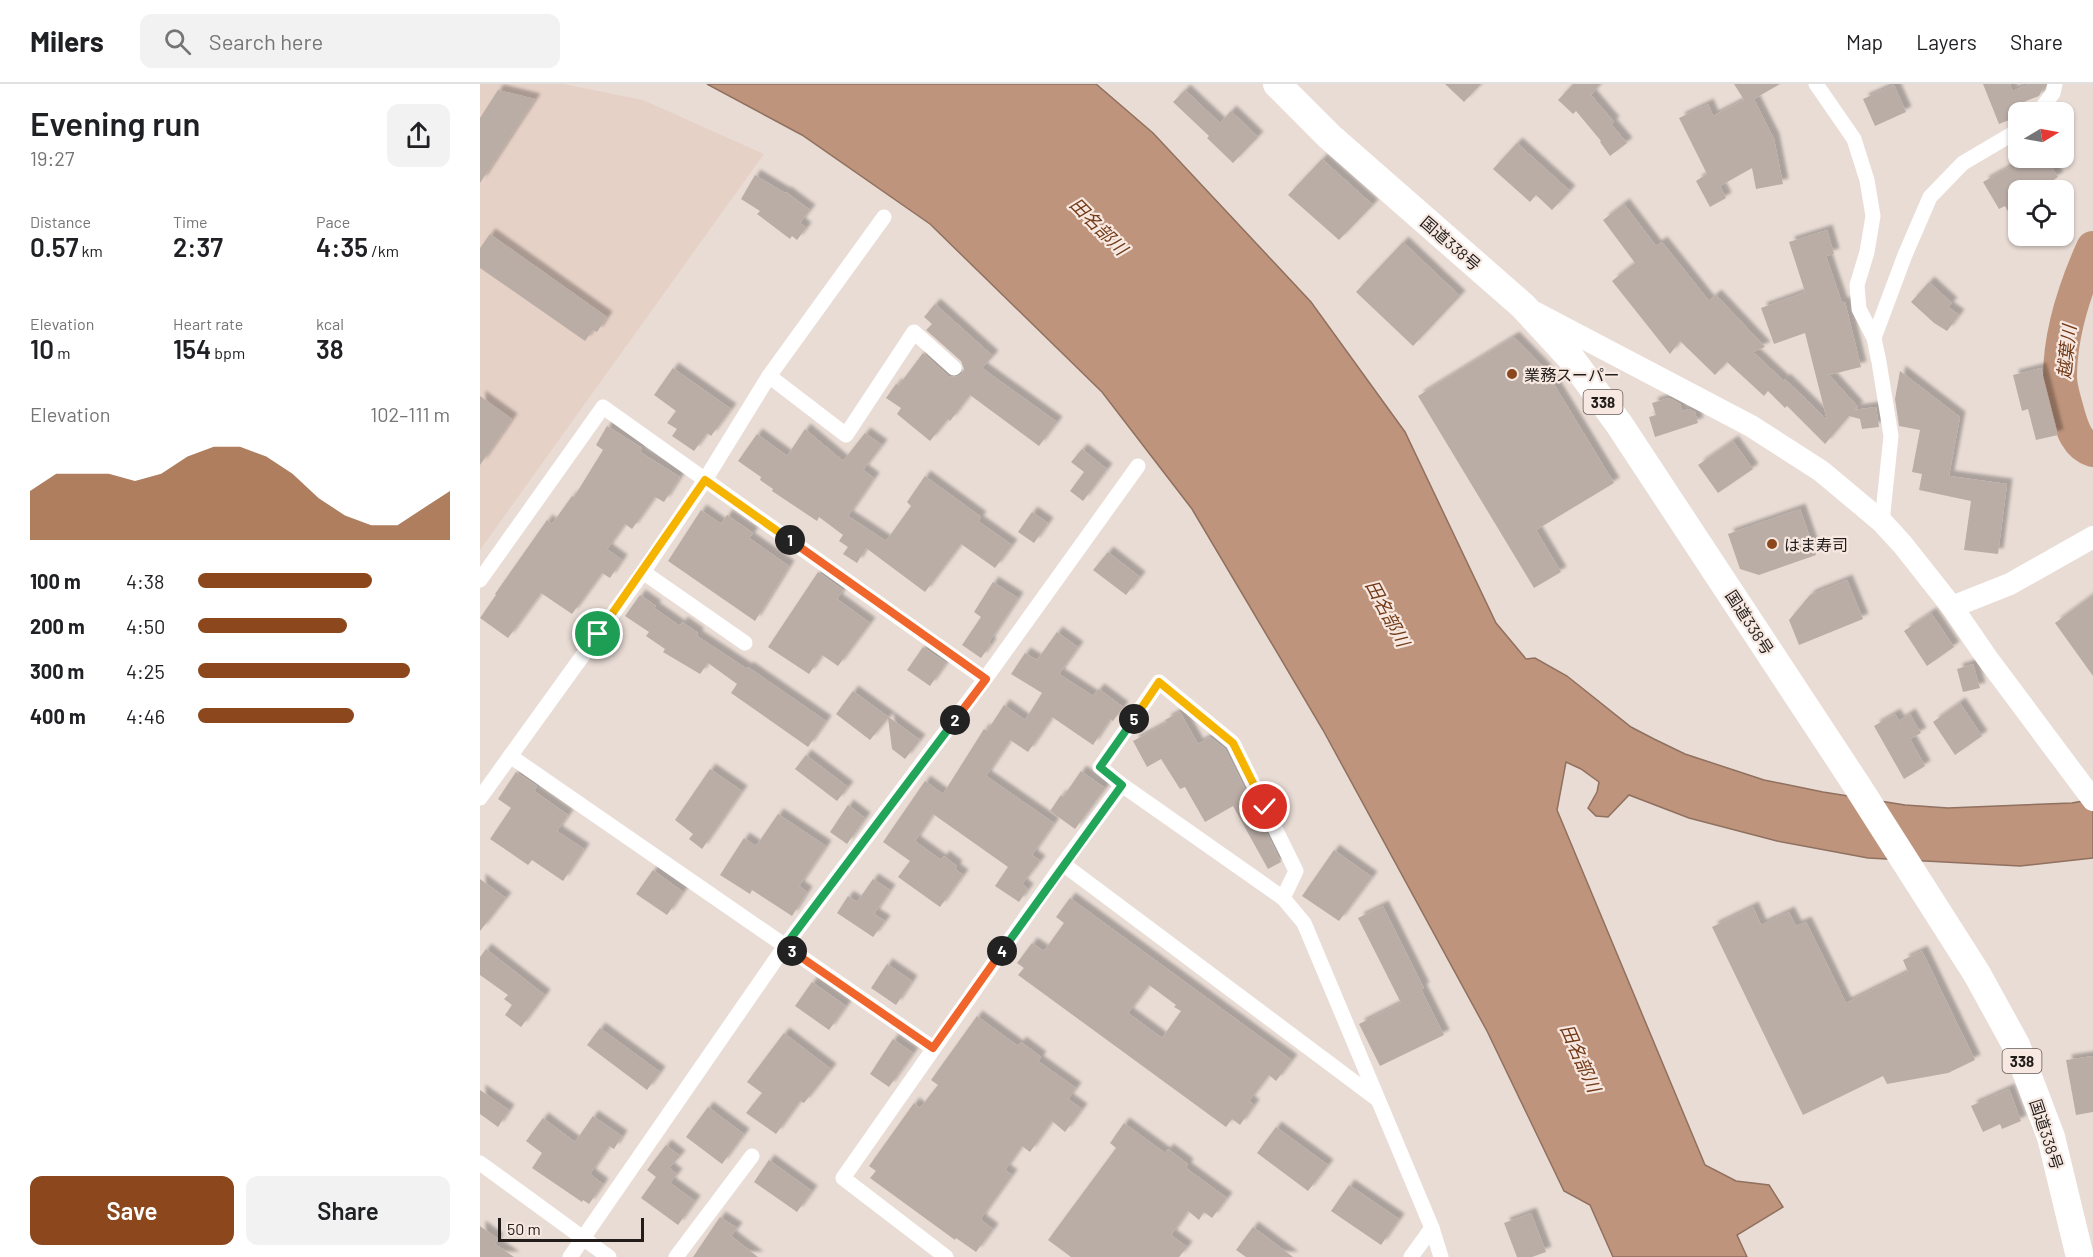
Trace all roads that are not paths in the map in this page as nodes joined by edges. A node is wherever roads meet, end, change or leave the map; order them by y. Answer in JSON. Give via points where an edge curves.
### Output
{"nodes":[{"id":1,"x":1277,"y":84,"type":"edge"},
{"id":2,"x":1816,"y":84,"type":"edge"},
{"id":3,"x":2055,"y":84,"type":"edge"},
{"id":4,"x":2046,"y":102,"type":"edge"},
{"id":5,"x":2008,"y":136,"type":"edge"},
{"id":6,"x":884,"y":217,"type":"dead end"},
{"id":7,"x":1523,"y":306,"type":"junction"},
{"id":8,"x":1874,"y":338,"type":"junction"},
{"id":9,"x":954,"y":368,"type":"dead end"},
{"id":10,"x":769,"y":376,"type":"junction"},
{"id":11,"x":1138,"y":466,"type":"dead end"},
{"id":12,"x":705,"y":480,"type":"junction"},
{"id":13,"x":1882,"y":522,"type":"junction"},
{"id":14,"x":2093,"y":537,"type":"edge"},
{"id":15,"x":643,"y":572,"type":"junction"},
{"id":16,"x":480,"y":580,"type":"edge"},
{"id":17,"x":1952,"y":607,"type":"junction"},
{"id":18,"x":745,"y":643,"type":"dead end"},
{"id":19,"x":986,"y":679,"type":"junction"},
{"id":20,"x":510,"y":756,"type":"junction"},
{"id":21,"x":1122,"y":785,"type":"junction"},
{"id":22,"x":2090,"y":796,"type":"edge"},
{"id":23,"x":480,"y":798,"type":"edge"},
{"id":24,"x":1063,"y":864,"type":"junction"},
{"id":25,"x":1283,"y":898,"type":"junction"},
{"id":26,"x":785,"y":946,"type":"junction"},
{"id":27,"x":933,"y":1048,"type":"junction"},
{"id":28,"x":1377,"y":1099,"type":"junction"},
{"id":29,"x":752,"y":1156,"type":"dead end"},
{"id":30,"x":480,"y":1163,"type":"edge"},
{"id":31,"x":1432,"y":1228,"type":"junction"},
{"id":32,"x":583,"y":1238,"type":"junction"},
{"id":33,"x":570,"y":1257,"type":"edge"},
{"id":34,"x":609,"y":1257,"type":"edge"},
{"id":35,"x":676,"y":1257,"type":"edge"},
{"id":36,"x":946,"y":1257,"type":"edge"},
{"id":37,"x":1411,"y":1257,"type":"edge"},
{"id":38,"x":1441,"y":1257,"type":"edge"},
{"id":39,"x":2080,"y":1257,"type":"edge"}],
"edges":[{"from":1,"to":7,"type":"highway","name":"国道338号","number":"338","via":[[1330,136]]},
{"from":2,"to":8,"type":"street","via":[[1854,139],[1867,180],[1873,216],[1857,285],[1859,309]]},
{"from":3,"to":4,"type":"street"},
{"from":5,"to":8,"type":"street","via":[[1963,163],[1930,197]]},
{"from":6,"to":10,"type":"street"},
{"from":7,"to":13,"type":"street","via":[[1751,426],[1821,471]]},
{"from":7,"to":39,"type":"highway","name":"国道338号","number":"338","via":[[1570,357],[1619,424],[1977,974],[2016,1045],[2051,1137]]},
{"from":8,"to":13,"type":"street","via":[[1891,436]]},
{"from":9,"to":10,"type":"street","via":[[914,332],[846,435]]},
{"from":10,"to":12,"type":"street"},
{"from":11,"to":19,"type":"street"},
{"from":12,"to":15,"type":"street"},
{"from":12,"to":16,"type":"street","via":[[603,407]]},
{"from":12,"to":19,"type":"street"},
{"from":13,"to":17,"type":"street"},
{"from":14,"to":17,"type":"street","via":[[2010,584]]},
{"from":15,"to":18,"type":"street"},
{"from":15,"to":20,"type":"street"},
{"from":17,"to":22,"type":"street"},
{"from":19,"to":26,"type":"street"},
{"from":20,"to":23,"type":"street"},
{"from":20,"to":26,"type":"street"},
{"from":21,"to":24,"type":"street"},
{"from":21,"to":25,"type":"street"},
{"from":21,"to":25,"type":"street","via":[[1100,767],[1159,682],[1233,743],[1296,871]]},
{"from":24,"to":27,"type":"street"},
{"from":24,"to":28,"type":"street"},
{"from":25,"to":28,"type":"street","via":[[1304,923]]},
{"from":26,"to":27,"type":"street"},
{"from":26,"to":32,"type":"street"},
{"from":27,"to":36,"type":"street","via":[[843,1178]]},
{"from":28,"to":31,"type":"street"},
{"from":29,"to":35,"type":"street"},
{"from":30,"to":32,"type":"street"},
{"from":31,"to":37,"type":"street"},
{"from":31,"to":38,"type":"street"},
{"from":32,"to":33,"type":"street"},
{"from":32,"to":34,"type":"street"}]}
